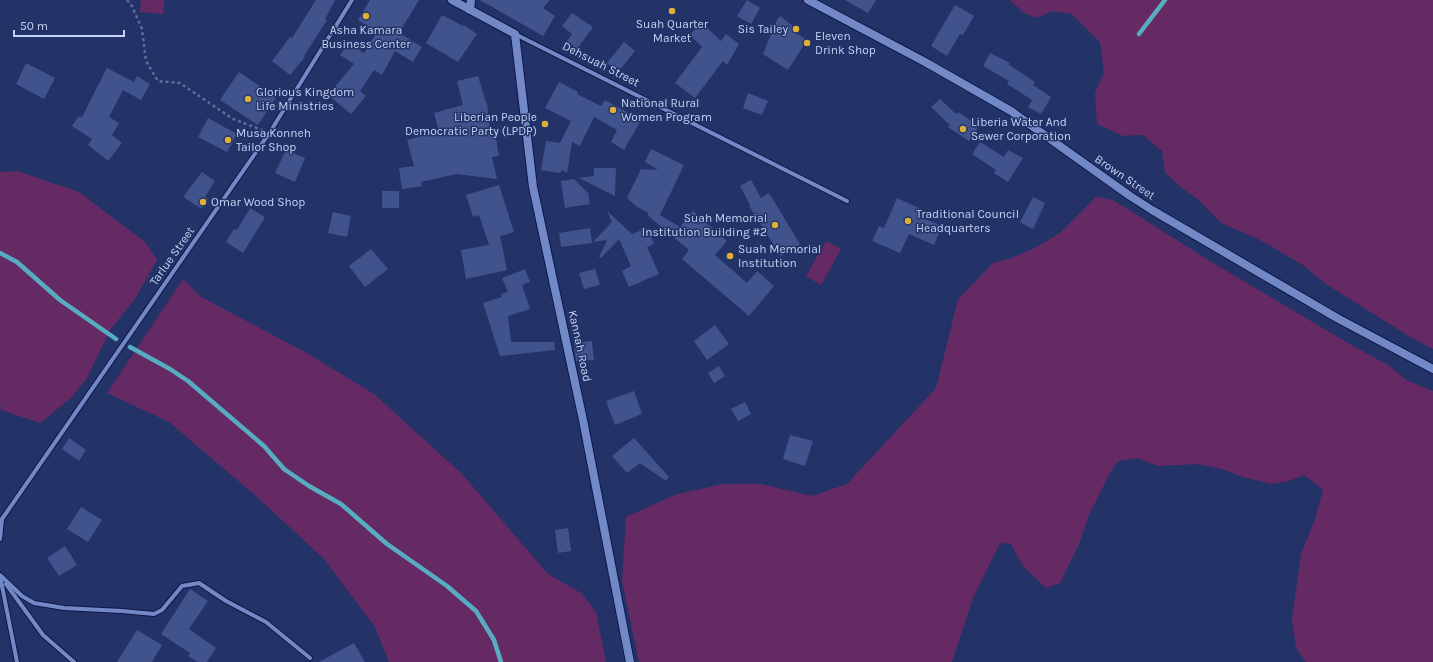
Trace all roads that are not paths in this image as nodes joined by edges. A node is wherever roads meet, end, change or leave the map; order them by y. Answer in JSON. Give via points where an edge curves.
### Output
{"nodes":[{"id":1,"x":352,"y":0,"type":"edge"},
{"id":2,"x":452,"y":0,"type":"edge"},
{"id":3,"x":471,"y":0,"type":"edge"},
{"id":4,"x":808,"y":0,"type":"edge"},
{"id":5,"x":470,"y":10,"type":"junction"},
{"id":6,"x":515,"y":34,"type":"junction"},
{"id":7,"x":847,"y":201,"type":"dead end"},
{"id":8,"x":1433,"y":369,"type":"edge"},
{"id":9,"x":1,"y":520,"type":"edge"},
{"id":10,"x":0,"y":539,"type":"edge"},
{"id":11,"x":0,"y":576,"type":"edge"},
{"id":12,"x":310,"y":658,"type":"dead end"},
{"id":13,"x":17,"y":662,"type":"edge"},
{"id":14,"x":74,"y":662,"type":"edge"},
{"id":15,"x":630,"y":662,"type":"edge"}],
"edges":[{"from":1,"to":9,"type":"street","name":"Tarlue Street","via":[[270,132]]},
{"from":2,"to":5,"type":"street","name":"Dehsuah Street"},
{"from":3,"to":5,"type":"street"},
{"from":4,"to":8,"type":"street","name":"Brown Street","via":[[1011,111],[1152,210],[1337,318]]},
{"from":5,"to":6,"type":"street","name":"Dehsuah Street"},
{"from":6,"to":7,"type":"street","name":"Dehsuah Street"},
{"from":6,"to":15,"type":"street","name":"Kannah Road","via":[[533,187],[583,420]]},
{"from":9,"to":10,"type":"street"},
{"from":11,"to":12,"type":"street","via":[[34,603],[64,608],[154,614],[162,610],[182,586],[199,583],[266,622]]},
{"from":11,"to":13,"type":"street"},
{"from":11,"to":14,"type":"street","via":[[43,635]]}]}
